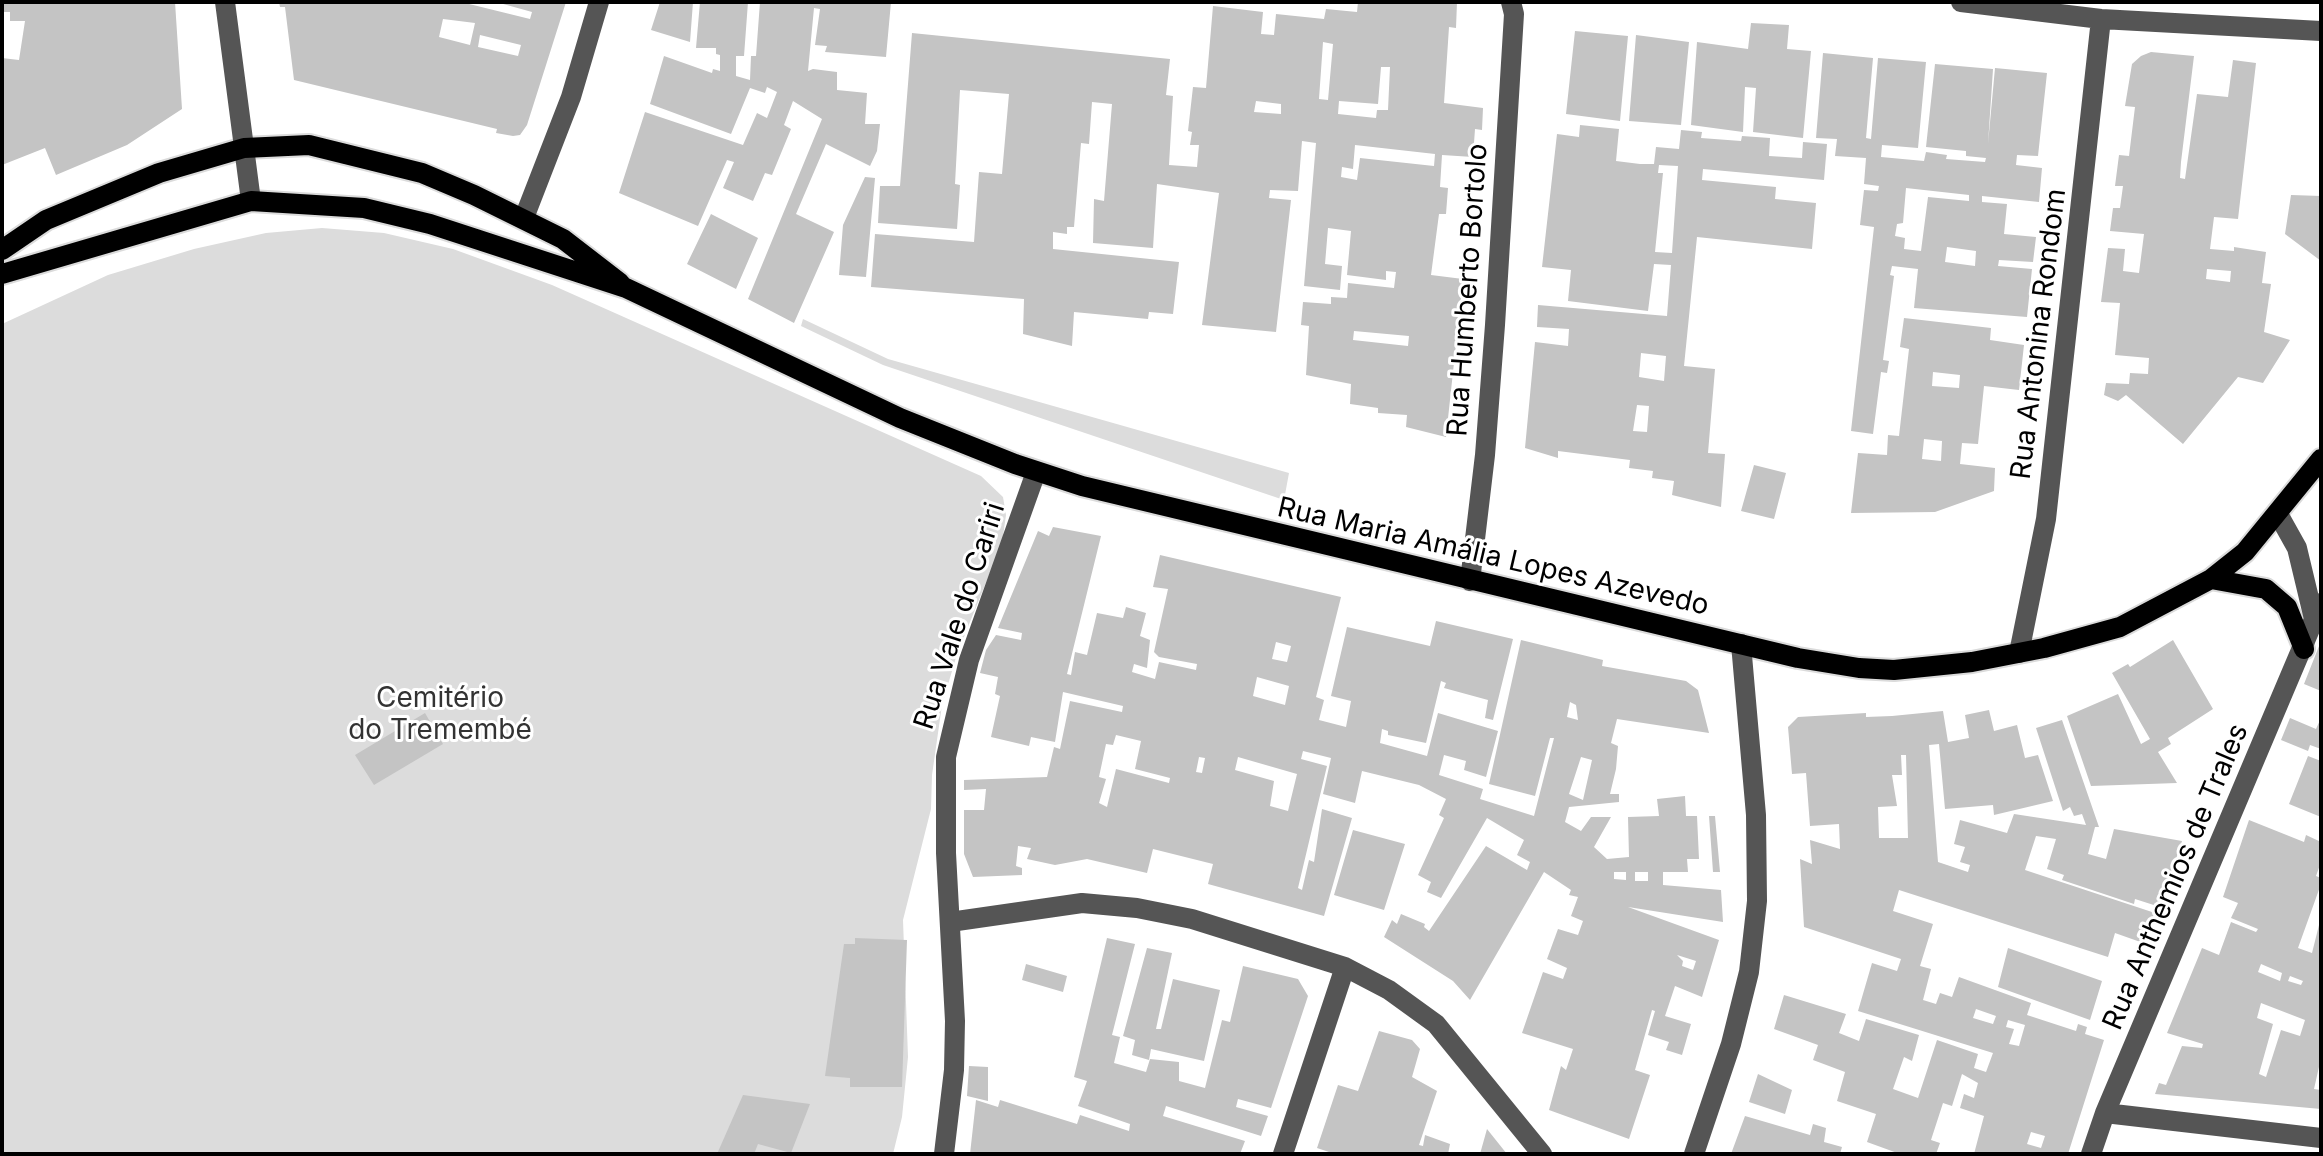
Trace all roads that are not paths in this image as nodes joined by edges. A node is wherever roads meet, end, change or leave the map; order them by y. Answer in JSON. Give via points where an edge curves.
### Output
{"nodes":[{"id":1,"x":225,"y":2,"type":"edge"},
{"id":2,"x":599,"y":2,"type":"edge"},
{"id":3,"x":1511,"y":2,"type":"edge"},
{"id":4,"x":1961,"y":2,"type":"edge"},
{"id":5,"x":2101,"y":19,"type":"junction"},
{"id":6,"x":2321,"y":31,"type":"edge"},
{"id":7,"x":244,"y":148,"type":"junction"},
{"id":8,"x":251,"y":201,"type":"junction"},
{"id":9,"x":524,"y":218,"type":"junction"},
{"id":10,"x":2,"y":250,"type":"edge"},
{"id":11,"x":2,"y":274,"type":"edge"},
{"id":12,"x":626,"y":288,"type":"junction"},
{"id":13,"x":2319,"y":469,"type":"edge"},
{"id":14,"x":1036,"y":472,"type":"junction"},
{"id":15,"x":2278,"y":514,"type":"junction"},
{"id":16,"x":2211,"y":579,"type":"junction"},
{"id":17,"x":1470,"y":581,"type":"junction"},
{"id":18,"x":2321,"y":603,"type":"edge"},
{"id":19,"x":2315,"y":623,"type":"junction"},
{"id":20,"x":1741,"y":644,"type":"junction"},
{"id":21,"x":2304,"y":649,"type":"junction"},
{"id":22,"x":2019,"y":653,"type":"junction"},
{"id":23,"x":950,"y":922,"type":"junction"},
{"id":24,"x":1345,"y":967,"type":"junction"},
{"id":25,"x":2105,"y":1113,"type":"junction"},
{"id":26,"x":2321,"y":1138,"type":"edge"},
{"id":27,"x":944,"y":1154,"type":"edge"},
{"id":28,"x":1283,"y":1154,"type":"edge"},
{"id":29,"x":1542,"y":1154,"type":"edge"},
{"id":30,"x":1694,"y":1154,"type":"edge"},
{"id":31,"x":2091,"y":1154,"type":"edge"}],
"edges":[{"from":1,"to":7,"type":"street"},
{"from":2,"to":9,"type":"street","via":[[571,97]]},
{"from":3,"to":17,"type":"street","name":"Rua Humberto Bortolo","via":[[1495,325]]},
{"from":4,"to":5,"type":"street"},
{"from":5,"to":6,"type":"street"},
{"from":5,"to":22,"type":"street","name":"Rua Antonina Rondom","via":[[2046,519]]},
{"from":7,"to":8,"type":"street"},
{"from":7,"to":9,"type":"main road","name":"Rua Maria Amália Lopes Azevedo","via":[[309,145],[355,155],[422,173]]},
{"from":7,"to":10,"type":"main road","name":"Rua Maria Amália Lopes Azevedo","via":[[95,198],[46,220]]},
{"from":8,"to":11,"type":"main road","name":"Rua Maria Amália Lopes Azevedo"},
{"from":8,"to":12,"type":"main road","name":"Rua Maria Amália Lopes Azevedo","via":[[364,208]]},
{"from":9,"to":12,"type":"main road","name":"Rua Maria Amália Lopes Azevedo","via":[[590,258]]},
{"from":12,"to":14,"type":"main road","name":"Rua Maria Amália Lopes Azevedo","via":[[900,418]]},
{"from":13,"to":15,"type":"main road","name":"Rua Maria Amália Lopes Azevedo"},
{"from":14,"to":17,"type":"main road","name":"Rua Maria Amália Lopes Azevedo"},
{"from":14,"to":23,"type":"street","name":"Rua Vale do Cariri","via":[[952,721],[945,801]]},
{"from":15,"to":16,"type":"main road","name":"Rua Maria Amália Lopes Azevedo","via":[[2245,552]]},
{"from":15,"to":19,"type":"street","via":[[2297,548]]},
{"from":16,"to":21,"type":"main road","via":[[2266,589],[2287,607]]},
{"from":16,"to":22,"type":"main road","name":"Rua Maria Amália Lopes Azevedo","via":[[2120,627]]},
{"from":17,"to":20,"type":"main road","name":"Rua Maria Amália Lopes Azevedo"},
{"from":18,"to":19,"type":"street","name":"Rua Anthemios de Trales"},
{"from":19,"to":21,"type":"street","name":"Rua Anthemios de Trales"},
{"from":20,"to":22,"type":"main road","name":"Rua Maria Amália Lopes Azevedo","via":[[1834,665],[1894,670]]},
{"from":20,"to":30,"type":"street","via":[[1756,815],[1757,901],[1749,972]]},
{"from":21,"to":25,"type":"street","name":"Rua Anthemios de Trales"},
{"from":23,"to":24,"type":"street","via":[[1082,903],[1137,908],[1192,919]]},
{"from":23,"to":27,"type":"street","name":"Rua Vale do Cariri","via":[[955,1033]]},
{"from":24,"to":28,"type":"street"},
{"from":24,"to":29,"type":"street","via":[[1436,1024]]},
{"from":25,"to":26,"type":"street"},
{"from":25,"to":31,"type":"street","name":"Rua Anthemios de Trales"}]}
